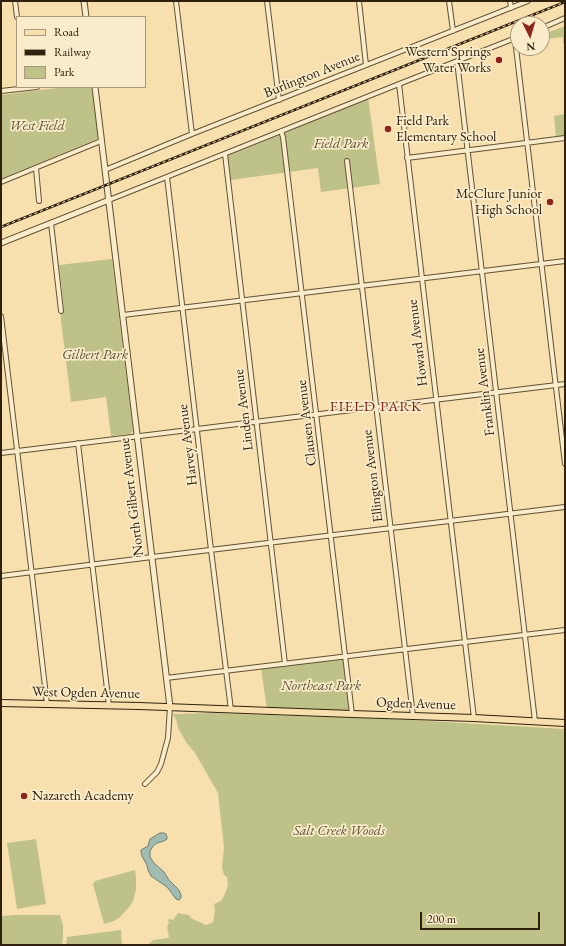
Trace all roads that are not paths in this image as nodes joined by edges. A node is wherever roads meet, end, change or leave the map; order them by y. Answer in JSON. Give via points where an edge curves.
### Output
{"nodes":[{"id":1,"x":15,"y":1,"type":"edge"},
{"id":2,"x":84,"y":1,"type":"edge"},
{"id":3,"x":176,"y":1,"type":"edge"},
{"id":4,"x":267,"y":1,"type":"edge"},
{"id":5,"x":358,"y":1,"type":"edge"},
{"id":6,"x":449,"y":1,"type":"edge"},
{"id":7,"x":510,"y":1,"type":"edge"},
{"id":8,"x":528,"y":1,"type":"edge"},
{"id":9,"x":511,"y":8,"type":"junction"},
{"id":10,"x":17,"y":16,"type":"edge"},
{"id":11,"x":86,"y":16,"type":"edge"},
{"id":12,"x":565,"y":18,"type":"edge"},
{"id":13,"x":550,"y":25,"type":"edge"},
{"id":14,"x":453,"y":31,"type":"junction"},
{"id":15,"x":510,"y":40,"type":"edge"},
{"id":16,"x":518,"y":56,"type":"edge"},
{"id":17,"x":457,"y":61,"type":"junction"},
{"id":18,"x":366,"y":65,"type":"junction"},
{"id":19,"x":399,"y":84,"type":"junction"},
{"id":20,"x":25,"y":88,"type":"edge"},
{"id":21,"x":95,"y":88,"type":"edge"},
{"id":22,"x":1,"y":91,"type":"edge"},
{"id":23,"x":279,"y":100,"type":"junction"},
{"id":24,"x":281,"y":131,"type":"junction"},
{"id":25,"x":192,"y":134,"type":"junction"},
{"id":26,"x":565,"y":138,"type":"edge"},
{"id":27,"x":102,"y":141,"type":"junction"},
{"id":28,"x":527,"y":143,"type":"junction"},
{"id":29,"x":467,"y":150,"type":"junction"},
{"id":30,"x":225,"y":154,"type":"junction"},
{"id":31,"x":408,"y":158,"type":"junction"},
{"id":32,"x":347,"y":162,"type":"dead end"},
{"id":33,"x":36,"y":168,"type":"junction"},
{"id":34,"x":105,"y":170,"type":"junction"},
{"id":35,"x":167,"y":177,"type":"junction"},
{"id":36,"x":1,"y":182,"type":"edge"},
{"id":37,"x":109,"y":200,"type":"junction"},
{"id":38,"x":39,"y":201,"type":"dead end"},
{"id":39,"x":51,"y":223,"type":"junction"},
{"id":40,"x":1,"y":243,"type":"edge"},
{"id":41,"x":565,"y":261,"type":"edge"},
{"id":42,"x":542,"y":264,"type":"junction"},
{"id":43,"x":481,"y":272,"type":"junction"},
{"id":44,"x":422,"y":279,"type":"junction"},
{"id":45,"x":362,"y":286,"type":"junction"},
{"id":46,"x":302,"y":293,"type":"junction"},
{"id":47,"x":243,"y":301,"type":"junction"},
{"id":48,"x":182,"y":308,"type":"junction"},
{"id":49,"x":61,"y":311,"type":"dead end"},
{"id":50,"x":123,"y":315,"type":"junction"},
{"id":51,"x":1,"y":316,"type":"edge"},
{"id":52,"x":565,"y":384,"type":"edge"},
{"id":53,"x":556,"y":386,"type":"junction"},
{"id":54,"x":496,"y":392,"type":"junction"},
{"id":55,"x":436,"y":400,"type":"junction"},
{"id":56,"x":376,"y":407,"type":"junction"},
{"id":57,"x":317,"y":414,"type":"junction"},
{"id":58,"x":257,"y":422,"type":"junction"},
{"id":59,"x":197,"y":429,"type":"junction"},
{"id":60,"x":137,"y":436,"type":"junction"},
{"id":61,"x":78,"y":443,"type":"junction"},
{"id":62,"x":17,"y":451,"type":"junction"},
{"id":63,"x":1,"y":453,"type":"edge"},
{"id":64,"x":565,"y":464,"type":"edge"},
{"id":65,"x":565,"y":507,"type":"edge"},
{"id":66,"x":510,"y":514,"type":"junction"},
{"id":67,"x":451,"y":521,"type":"junction"},
{"id":68,"x":391,"y":528,"type":"junction"},
{"id":69,"x":331,"y":535,"type":"junction"},
{"id":70,"x":271,"y":543,"type":"junction"},
{"id":71,"x":211,"y":550,"type":"junction"},
{"id":72,"x":152,"y":557,"type":"junction"},
{"id":73,"x":92,"y":565,"type":"junction"},
{"id":74,"x":32,"y":572,"type":"junction"},
{"id":75,"x":1,"y":576,"type":"edge"},
{"id":76,"x":565,"y":630,"type":"edge"},
{"id":77,"x":524,"y":635,"type":"junction"},
{"id":78,"x":465,"y":642,"type":"junction"},
{"id":79,"x":405,"y":649,"type":"junction"},
{"id":80,"x":345,"y":656,"type":"junction"},
{"id":81,"x":285,"y":664,"type":"junction"},
{"id":82,"x":226,"y":671,"type":"junction"},
{"id":83,"x":166,"y":678,"type":"junction"},
{"id":84,"x":1,"y":703,"type":"edge"},
{"id":85,"x":47,"y":704,"type":"junction"},
{"id":86,"x":109,"y":706,"type":"junction"},
{"id":87,"x":170,"y":707,"type":"junction"},
{"id":88,"x":231,"y":710,"type":"junction"},
{"id":89,"x":352,"y":714,"type":"junction"},
{"id":90,"x":413,"y":716,"type":"junction"},
{"id":91,"x":474,"y":718,"type":"junction"},
{"id":92,"x":535,"y":721,"type":"junction"},
{"id":93,"x":565,"y":723,"type":"edge"},
{"id":94,"x":145,"y":784,"type":"dead end"}],
"edges":[{"from":1,"to":10,"type":"street"},
{"from":2,"to":11,"type":"street"},
{"from":3,"to":25,"type":"street"},
{"from":4,"to":23,"type":"street"},
{"from":5,"to":18,"type":"street"},
{"from":6,"to":14,"type":"street"},
{"from":7,"to":9,"type":"street"},
{"from":8,"to":9,"type":"street","name":"Burlington Avenue"},
{"from":9,"to":14,"type":"street","name":"Burlington Avenue"},
{"from":12,"to":13,"type":"street"},
{"from":14,"to":18,"type":"street","name":"Burlington Avenue"},
{"from":15,"to":17,"type":"street"},
{"from":16,"to":28,"type":"street"},
{"from":17,"to":19,"type":"street"},
{"from":17,"to":29,"type":"street","name":"Franklin Avenue"},
{"from":18,"to":23,"type":"street","name":"Burlington Avenue"},
{"from":19,"to":24,"type":"street"},
{"from":19,"to":31,"type":"street","name":"Howard Avenue"},
{"from":20,"to":22,"type":"street"},
{"from":21,"to":27,"type":"street","name":"North Gilbert Avenue"},
{"from":23,"to":25,"type":"street","name":"Burlington Avenue"},
{"from":24,"to":30,"type":"street"},
{"from":24,"to":46,"type":"street","name":"Clausen Avenue"},
{"from":25,"to":34,"type":"street","name":"Burlington Avenue"},
{"from":26,"to":28,"type":"street"},
{"from":27,"to":33,"type":"street"},
{"from":27,"to":34,"type":"street","name":"North Gilbert Avenue"},
{"from":28,"to":29,"type":"street"},
{"from":28,"to":42,"type":"street"},
{"from":29,"to":31,"type":"street"},
{"from":29,"to":43,"type":"street","name":"Franklin Avenue"},
{"from":30,"to":35,"type":"street"},
{"from":30,"to":47,"type":"street","name":"Linden Avenue"},
{"from":31,"to":44,"type":"street","name":"Howard Avenue"},
{"from":32,"to":45,"type":"street","name":"Ellington Avenue"},
{"from":33,"to":36,"type":"street"},
{"from":33,"to":38,"type":"street"},
{"from":34,"to":37,"type":"street","name":"North Gilbert Avenue"},
{"from":35,"to":37,"type":"street"},
{"from":35,"to":48,"type":"street","name":"Harvey Avenue"},
{"from":37,"to":39,"type":"street"},
{"from":37,"to":50,"type":"street","name":"North Gilbert Avenue"},
{"from":39,"to":40,"type":"street"},
{"from":39,"to":49,"type":"street"},
{"from":41,"to":42,"type":"street"},
{"from":42,"to":43,"type":"street"},
{"from":42,"to":53,"type":"street"},
{"from":43,"to":44,"type":"street"},
{"from":43,"to":54,"type":"street","name":"Franklin Avenue"},
{"from":44,"to":45,"type":"street"},
{"from":44,"to":55,"type":"street","name":"Howard Avenue"},
{"from":45,"to":46,"type":"street"},
{"from":45,"to":56,"type":"street","name":"Ellington Avenue"},
{"from":46,"to":47,"type":"street"},
{"from":46,"to":57,"type":"street","name":"Clausen Avenue"},
{"from":47,"to":48,"type":"street"},
{"from":47,"to":58,"type":"street","name":"Linden Avenue"},
{"from":48,"to":50,"type":"street"},
{"from":48,"to":59,"type":"street","name":"Harvey Avenue"},
{"from":50,"to":60,"type":"street","name":"North Gilbert Avenue"},
{"from":51,"to":62,"type":"street"},
{"from":52,"to":53,"type":"street"},
{"from":53,"to":54,"type":"street"},
{"from":53,"to":64,"type":"street"},
{"from":54,"to":55,"type":"street"},
{"from":54,"to":66,"type":"street","name":"Franklin Avenue"},
{"from":55,"to":56,"type":"street"},
{"from":55,"to":67,"type":"street","name":"Howard Avenue"},
{"from":56,"to":57,"type":"street"},
{"from":56,"to":68,"type":"street","name":"Ellington Avenue"},
{"from":57,"to":58,"type":"street"},
{"from":57,"to":69,"type":"street","name":"Clausen Avenue"},
{"from":58,"to":59,"type":"street"},
{"from":58,"to":70,"type":"street","name":"Linden Avenue"},
{"from":59,"to":60,"type":"street"},
{"from":59,"to":71,"type":"street","name":"Harvey Avenue"},
{"from":60,"to":61,"type":"street"},
{"from":60,"to":72,"type":"street","name":"North Gilbert Avenue"},
{"from":61,"to":62,"type":"street"},
{"from":61,"to":73,"type":"street"},
{"from":62,"to":63,"type":"street"},
{"from":62,"to":74,"type":"street"},
{"from":65,"to":66,"type":"street"},
{"from":66,"to":67,"type":"street"},
{"from":66,"to":77,"type":"street","name":"Franklin Avenue"},
{"from":67,"to":68,"type":"street"},
{"from":67,"to":78,"type":"street","name":"Howard Avenue"},
{"from":68,"to":69,"type":"street"},
{"from":68,"to":79,"type":"street","name":"Ellington Avenue"},
{"from":69,"to":70,"type":"street"},
{"from":69,"to":80,"type":"street","name":"Clausen Avenue"},
{"from":70,"to":71,"type":"street"},
{"from":70,"to":81,"type":"street","name":"Linden Avenue"},
{"from":71,"to":72,"type":"street"},
{"from":71,"to":82,"type":"street","name":"Harvey Avenue"},
{"from":72,"to":73,"type":"street"},
{"from":72,"to":83,"type":"street","name":"North Gilbert Avenue"},
{"from":73,"to":74,"type":"street"},
{"from":73,"to":86,"type":"street"},
{"from":74,"to":75,"type":"street"},
{"from":74,"to":85,"type":"street"},
{"from":76,"to":77,"type":"street"},
{"from":77,"to":78,"type":"street"},
{"from":77,"to":92,"type":"street","name":"Franklin Avenue"},
{"from":78,"to":79,"type":"street"},
{"from":78,"to":91,"type":"street","name":"Howard Avenue"},
{"from":79,"to":80,"type":"street"},
{"from":79,"to":90,"type":"street","name":"Ellington Avenue"},
{"from":80,"to":81,"type":"street"},
{"from":80,"to":89,"type":"street","name":"Clausen Avenue"},
{"from":81,"to":82,"type":"street"},
{"from":82,"to":83,"type":"street"},
{"from":82,"to":88,"type":"street","name":"Harvey Avenue"},
{"from":83,"to":87,"type":"street","name":"North Gilbert Avenue"},
{"from":84,"to":85,"type":"main road","name":"West Ogden Avenue"},
{"from":85,"to":86,"type":"main road","name":"West Ogden Avenue"},
{"from":86,"to":87,"type":"main road","name":"West Ogden Avenue"},
{"from":87,"to":88,"type":"main road","name":"Ogden Avenue"},
{"from":87,"to":94,"type":"street","name":"North Gilbert Avenue","via":[[168,738],[161,764]]},
{"from":88,"to":89,"type":"main road","name":"Ogden Avenue"},
{"from":89,"to":90,"type":"main road","name":"Ogden Avenue"},
{"from":90,"to":91,"type":"main road","name":"Ogden Avenue"},
{"from":91,"to":92,"type":"main road","name":"Ogden Avenue"},
{"from":92,"to":93,"type":"main road","name":"Ogden Avenue"}]}
